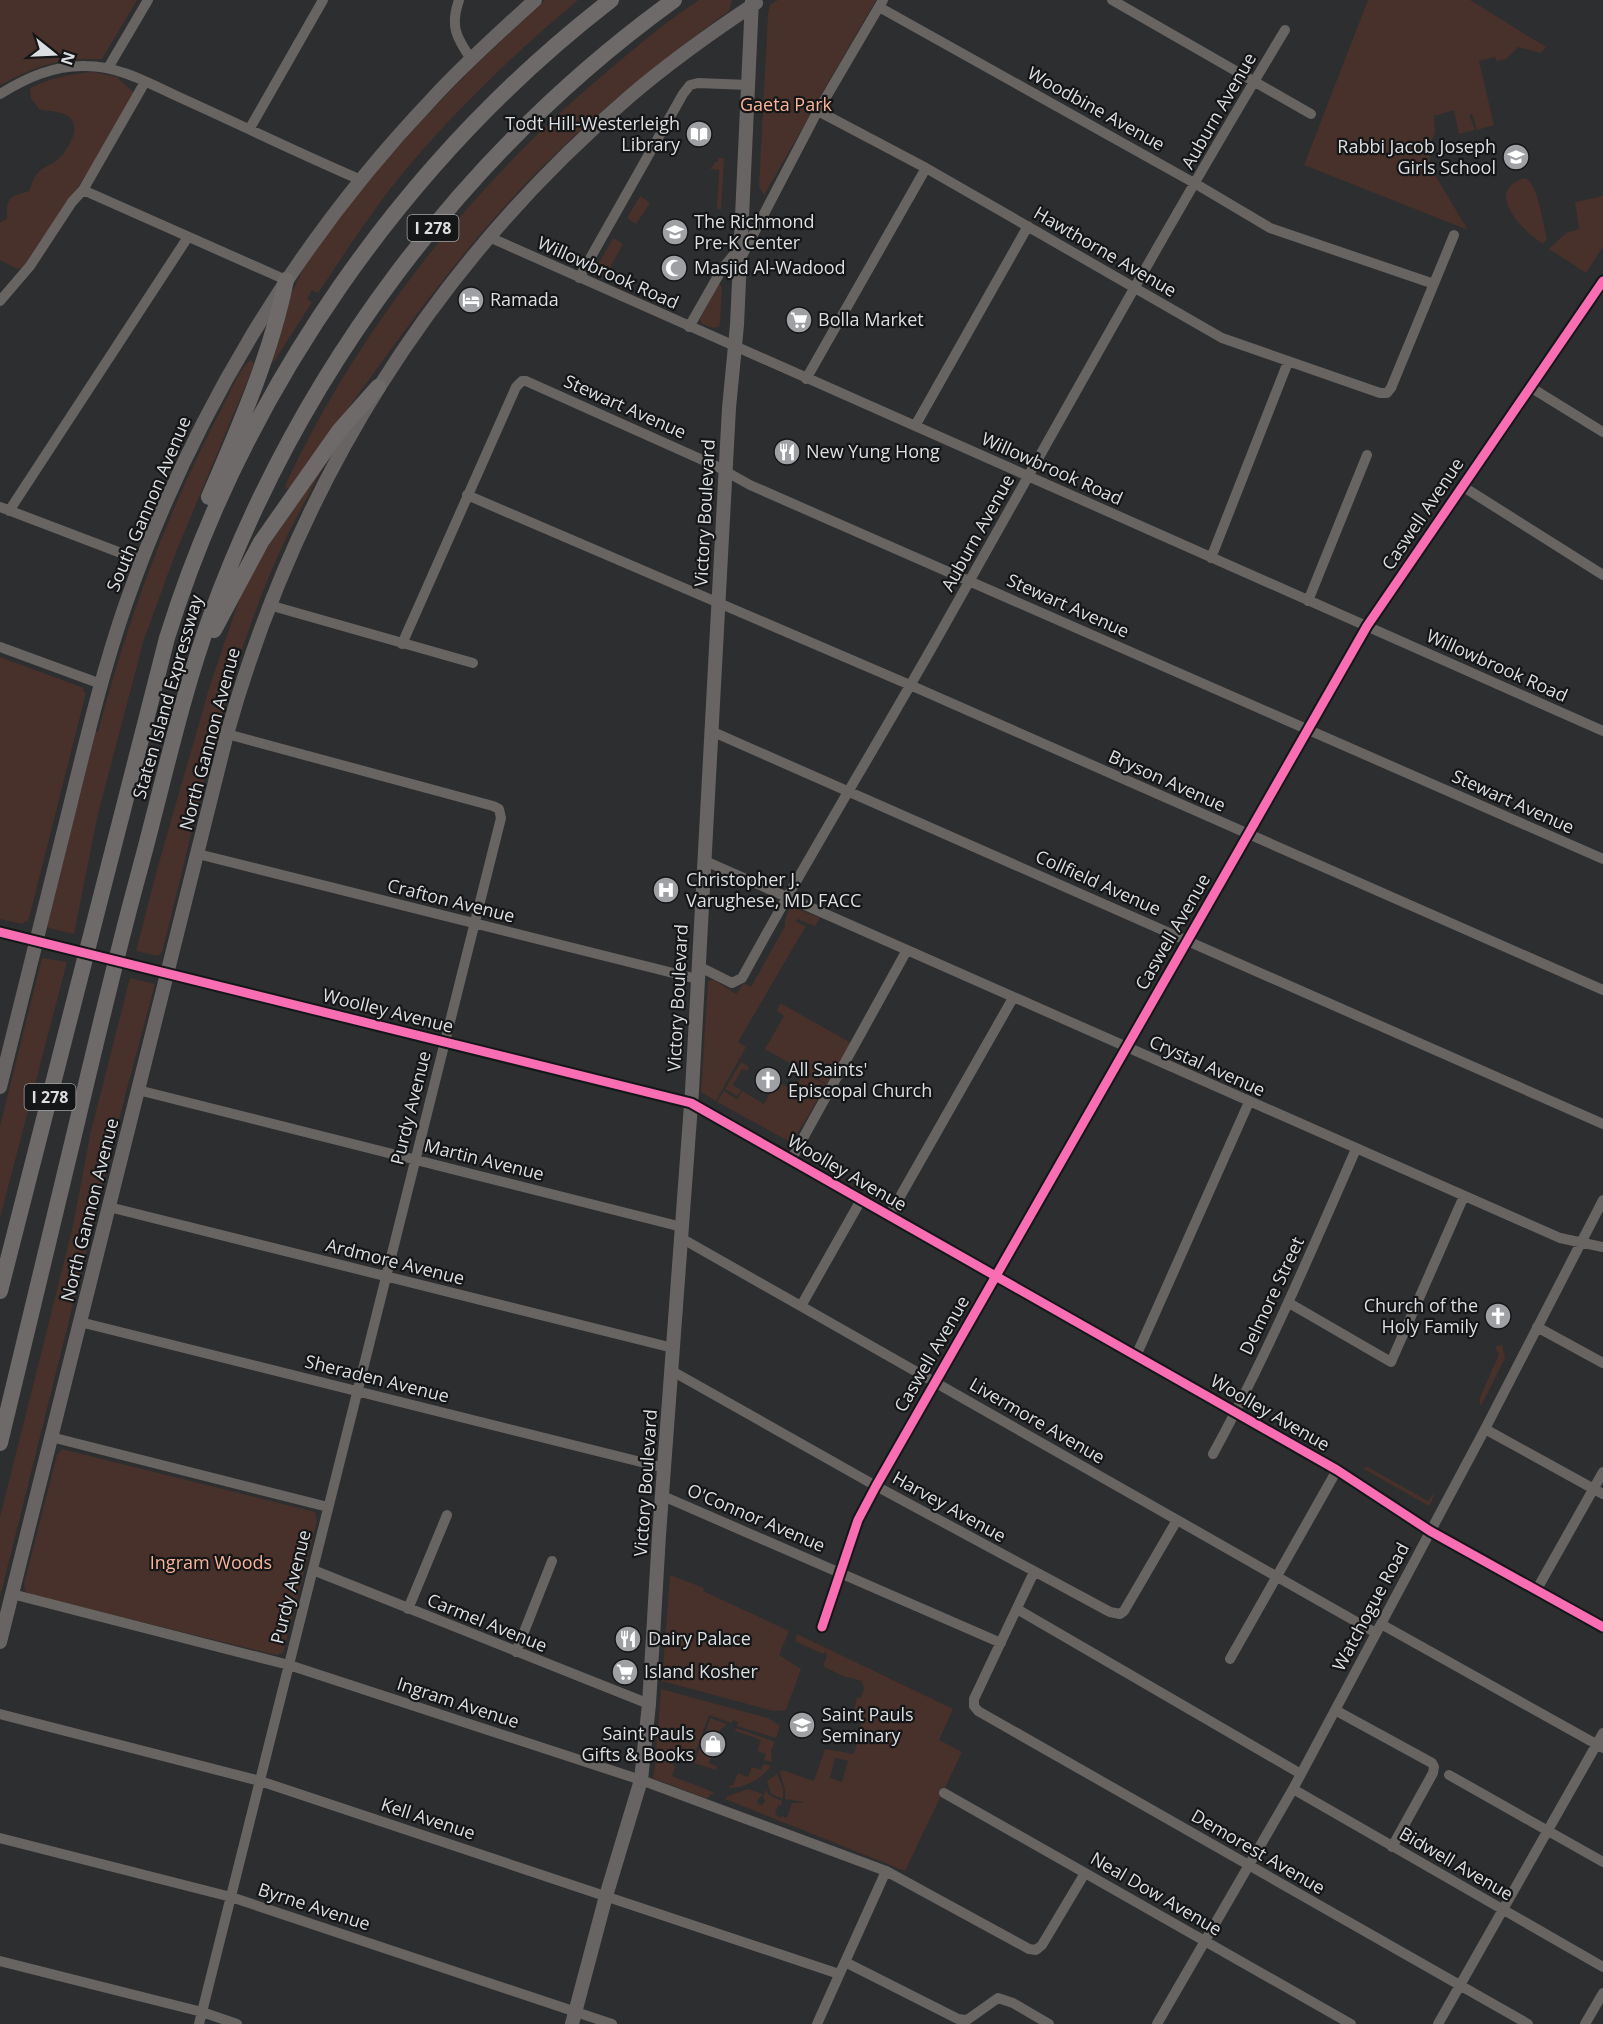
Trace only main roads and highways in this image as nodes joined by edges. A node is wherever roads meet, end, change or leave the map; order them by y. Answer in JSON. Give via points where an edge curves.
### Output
{"nodes":[{"id":1,"x":535,"y":0,"type":"edge"},
{"id":2,"x":611,"y":0,"type":"edge"},
{"id":3,"x":674,"y":0,"type":"edge"},
{"id":4,"x":755,"y":2,"type":"edge"},
{"id":5,"x":286,"y":280,"type":"junction"},
{"id":6,"x":378,"y":387,"type":"junction"},
{"id":7,"x":198,"y":549,"type":"junction"},
{"id":8,"x":193,"y":671,"type":"junction"},
{"id":9,"x":4,"y":1056,"type":"edge"},
{"id":10,"x":0,"y":1087,"type":"edge"},
{"id":11,"x":0,"y":1291,"type":"edge"},
{"id":12,"x":0,"y":1443,"type":"edge"},
{"id":13,"x":0,"y":1642,"type":"edge"},
{"id":14,"x":573,"y":2018,"type":"edge"}],
"edges":[{"from":1,"to":5,"type":"main road","name":"South Gannon Avenue","via":[[420,112],[361,180]]},
{"from":2,"to":7,"type":"highway","name":"Staten Island Expressway","number":"I 278","via":[[486,113],[379,235],[322,315],[280,384],[237,462]]},
{"from":3,"to":8,"type":"highway","name":"Staten Island Expressway","number":"I 278","via":[[586,70],[514,138],[452,205],[384,291],[316,395],[264,492],[222,586]]},
{"from":4,"to":6,"type":"main road","name":"North Gannon Avenue","via":[[630,96],[555,166],[440,297]]},
{"from":4,"to":14,"type":"main road","name":"Victory Boulevard","via":[[691,1103],[649,1704],[641,1780]]},
{"from":5,"to":7,"type":"highway","via":[[279,317],[253,390],[204,508]]},
{"from":5,"to":9,"type":"main road","name":"South Gannon Avenue","via":[[201,426],[142,561],[101,684]]},
{"from":6,"to":8,"type":"highway","via":[[339,431],[261,542]]},
{"from":6,"to":13,"type":"main road","name":"North Gannon Avenue","via":[[299,533],[269,605],[227,734]]},
{"from":7,"to":11,"type":"highway","name":"Staten Island Expressway","number":"I 278","via":[[151,694]]},
{"from":8,"to":12,"type":"highway","name":"Staten Island Expressway","number":"I 278","via":[[103,1011]]},
{"from":9,"to":10,"type":"main road","name":"South Gannon Avenue"}]}
